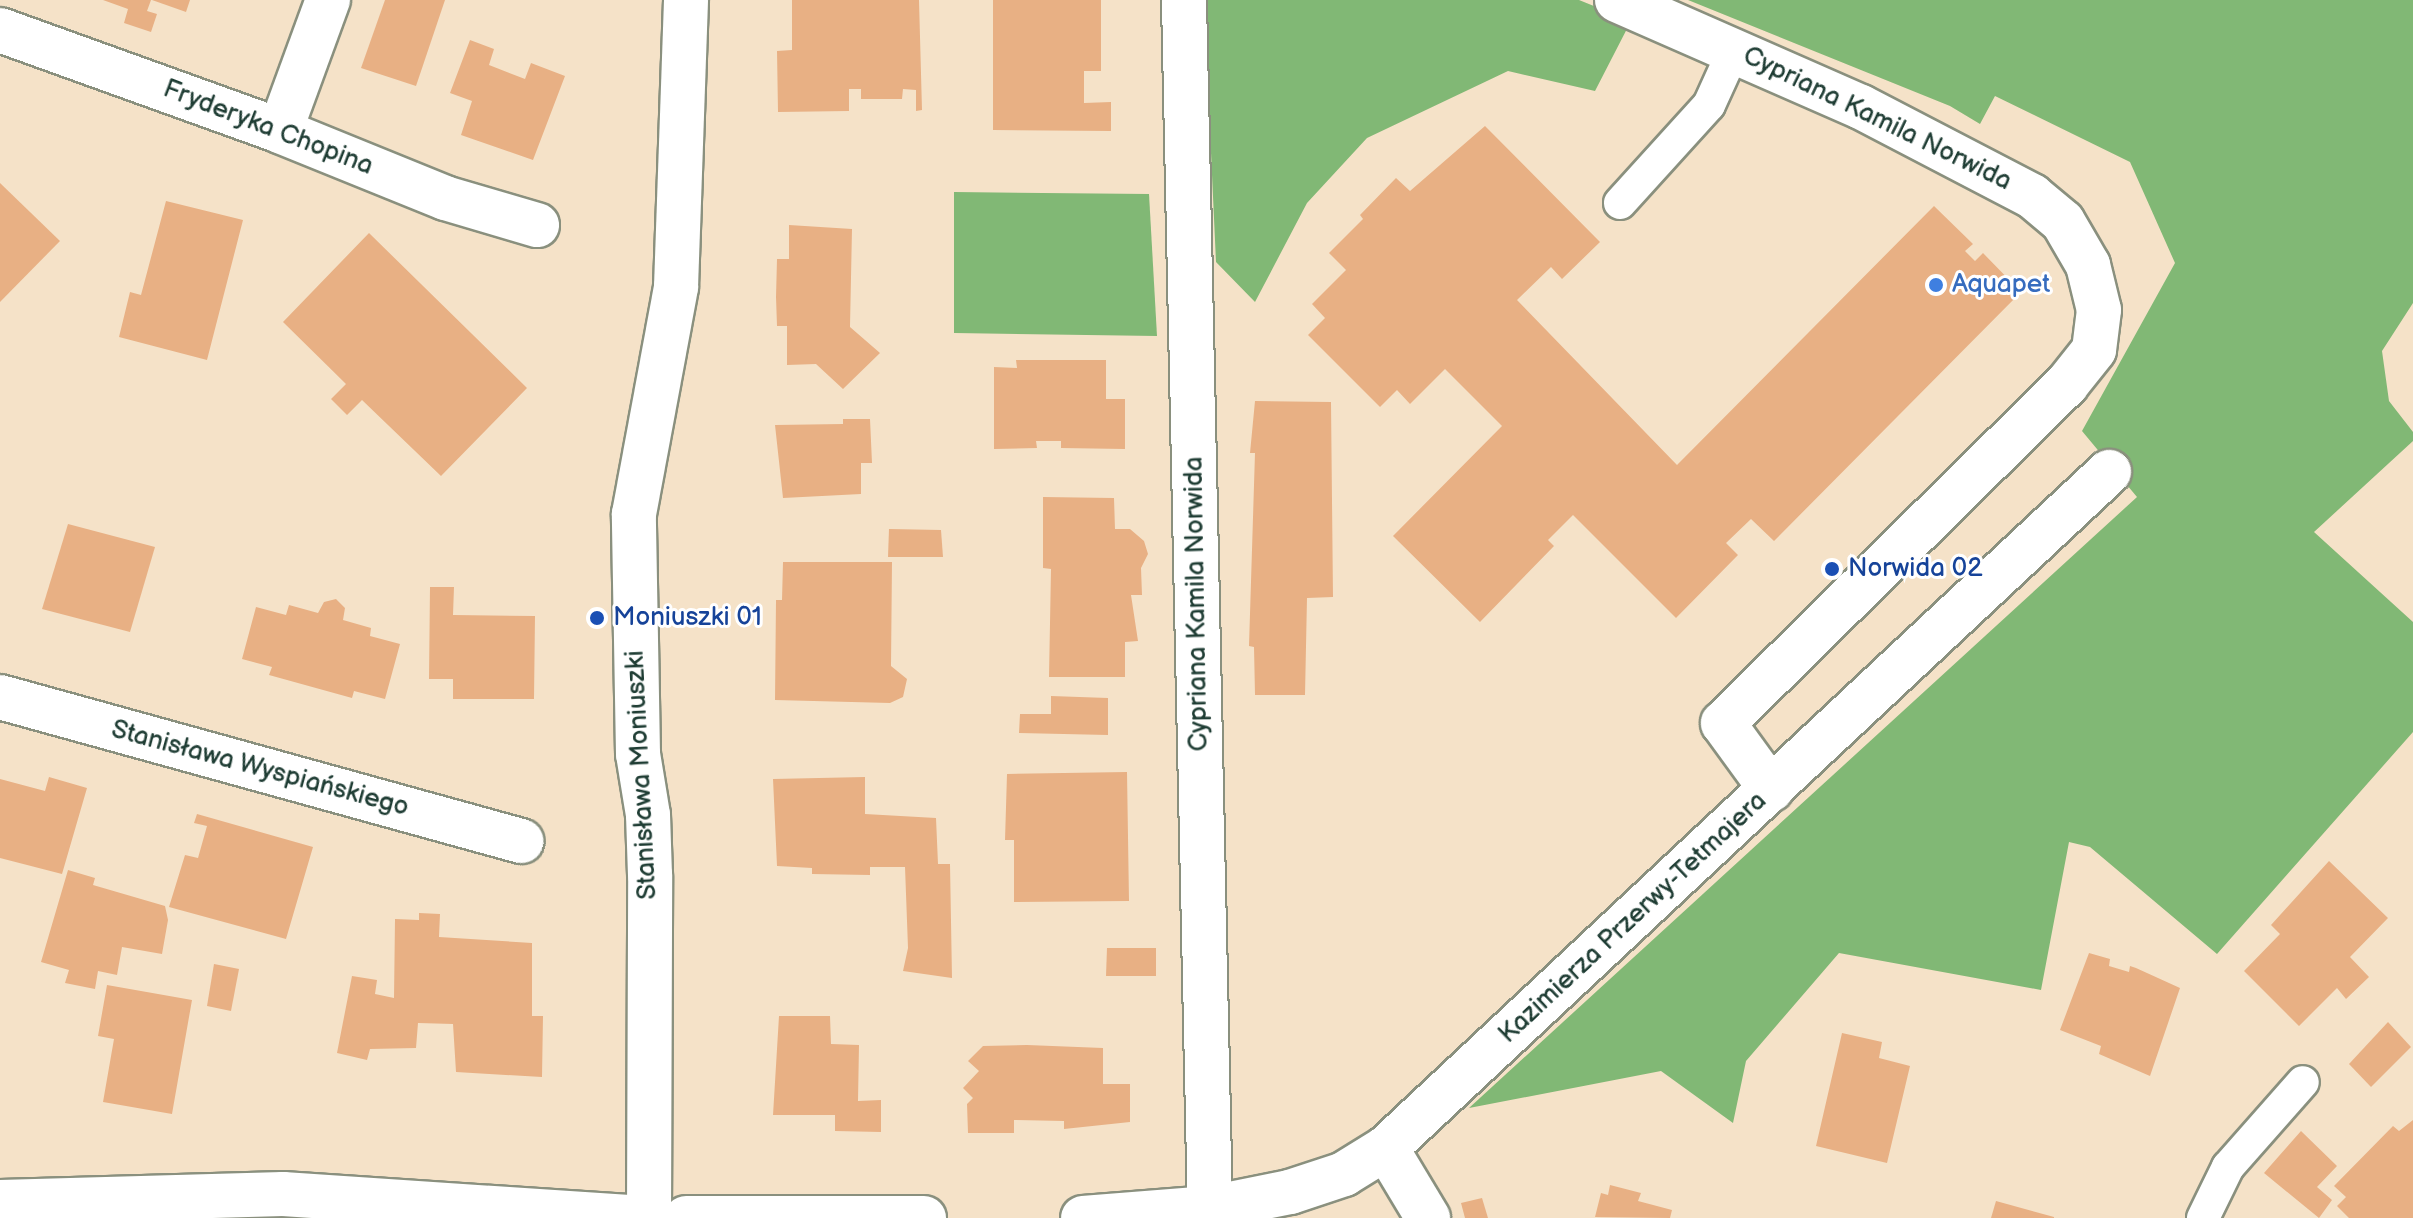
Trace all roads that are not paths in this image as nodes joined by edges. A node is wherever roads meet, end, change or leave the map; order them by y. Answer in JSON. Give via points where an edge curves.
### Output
{"nodes":[{"id":1,"x":328,"y":0,"type":"edge"},
{"id":2,"x":686,"y":0,"type":"edge"},
{"id":3,"x":1184,"y":0,"type":"edge"},
{"id":4,"x":1617,"y":0,"type":"edge"},
{"id":5,"x":0,"y":30,"type":"edge"},
{"id":6,"x":1734,"y":50,"type":"junction"},
{"id":7,"x":280,"y":131,"type":"junction"},
{"id":8,"x":1620,"y":203,"type":"dead end"},
{"id":9,"x":537,"y":225,"type":"dead end"},
{"id":10,"x":2109,"y":472,"type":"dead end"},
{"id":11,"x":0,"y":697,"type":"edge"},
{"id":12,"x":1771,"y":789,"type":"junction"},
{"id":13,"x":521,"y":841,"type":"dead end"},
{"id":14,"x":2303,"y":1082,"type":"dead end"},
{"id":15,"x":1386,"y":1148,"type":"junction"},
{"id":16,"x":0,"y":1202,"type":"edge"},
{"id":17,"x":1210,"y":1208,"type":"junction"},
{"id":18,"x":640,"y":1218,"type":"edge"},
{"id":19,"x":649,"y":1218,"type":"edge"},
{"id":20,"x":686,"y":1218,"type":"edge"},
{"id":21,"x":751,"y":1218,"type":"edge"},
{"id":22,"x":924,"y":1218,"type":"edge"},
{"id":23,"x":1083,"y":1218,"type":"edge"},
{"id":24,"x":1428,"y":1218,"type":"edge"},
{"id":25,"x":2203,"y":1218,"type":"edge"}],
"edges":[{"from":1,"to":7,"type":"street"},
{"from":2,"to":19,"type":"street","name":"Stanisława Moniuszki","via":[[676,287],[634,514],[638,754],[650,875]]},
{"from":3,"to":17,"type":"street","name":"Cypriana Kamila Norwida"},
{"from":4,"to":6,"type":"street","name":"Cypriana Kamila Norwida"},
{"from":5,"to":7,"type":"street","name":"Fryderyka Chopina"},
{"from":6,"to":8,"type":"lane","via":[[1709,105]]},
{"from":6,"to":12,"type":"street","name":"Cypriana Kamila Norwida","via":[[1991,171],[2032,196],[2063,222],[2088,265],[2101,327],[2094,350],[2067,384],[1723,723]]},
{"from":7,"to":9,"type":"street","name":"Fryderyka Chopina","via":[[445,198]]},
{"from":10,"to":12,"type":"street","name":"Kazimierza Przerwy-Tetmajera"},
{"from":11,"to":13,"type":"street","name":"Stanisława Wyspiańskiego"},
{"from":12,"to":15,"type":"street","name":"Kazimierza Przerwy-Tetmajera"},
{"from":14,"to":25,"type":"lane","via":[[2228,1167]]},
{"from":15,"to":17,"type":"street","name":"Kazimierza Przerwy-Tetmajera","via":[[1344,1174],[1290,1192]]},
{"from":15,"to":24,"type":"street"},
{"from":16,"to":18,"type":"street","via":[[283,1194]]},
{"from":17,"to":23,"type":"street","name":"Kazimierza Przerwy-Tetmajera"},
{"from":20,"to":21,"type":"street"},
{"from":21,"to":22,"type":"street"}]}
